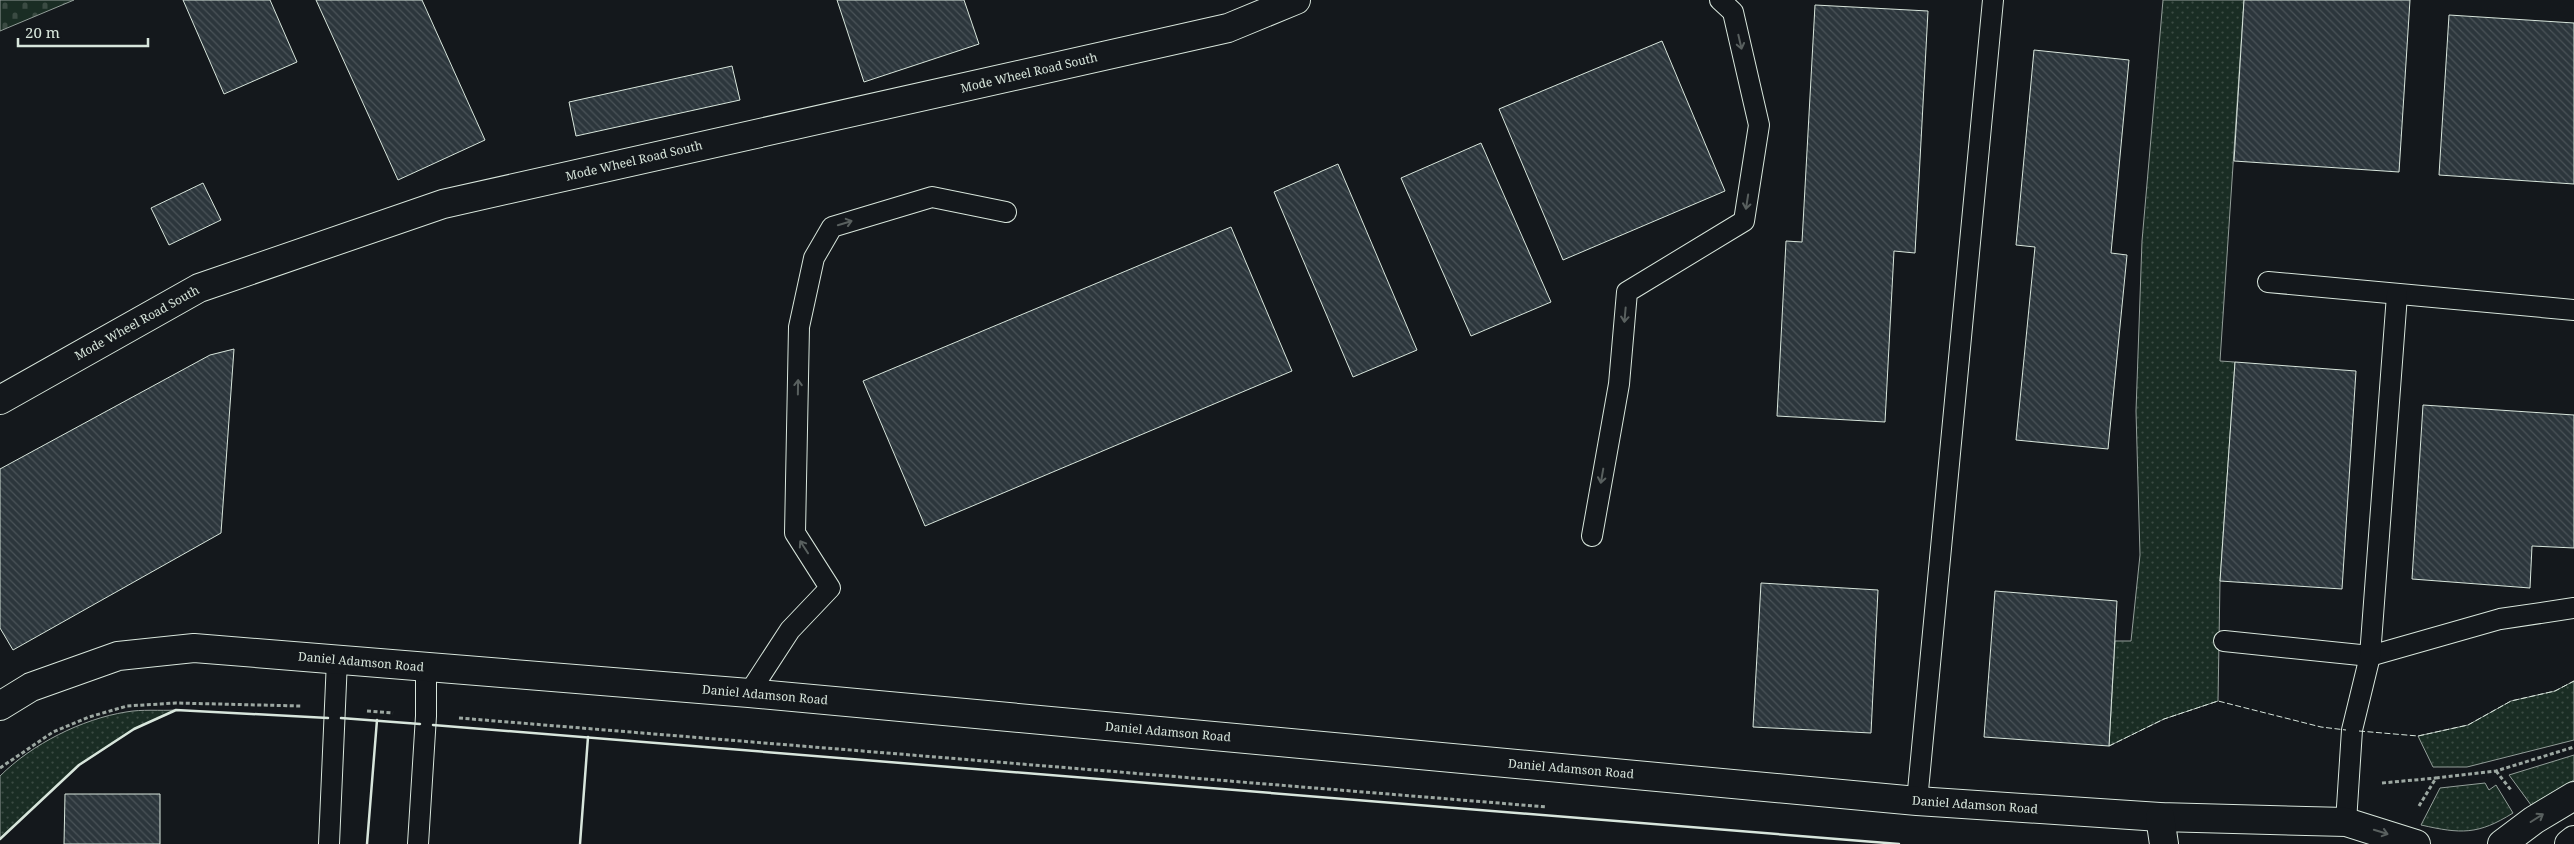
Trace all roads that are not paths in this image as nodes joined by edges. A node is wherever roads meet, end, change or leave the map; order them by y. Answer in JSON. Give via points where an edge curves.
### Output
{"nodes":[{"id":1,"x":1296,"y":0,"type":"edge"},
{"id":2,"x":1720,"y":0,"type":"edge"},
{"id":3,"x":1993,"y":0,"type":"edge"},
{"id":4,"x":1006,"y":212,"type":"dead end"},
{"id":5,"x":2268,"y":282,"type":"dead end"},
{"id":6,"x":2397,"y":294,"type":"junction"},
{"id":7,"x":2574,"y":310,"type":"edge"},
{"id":8,"x":0,"y":400,"type":"edge"},
{"id":9,"x":1592,"y":536,"type":"dead end"},
{"id":10,"x":2574,"y":608,"type":"edge"},
{"id":11,"x":2224,"y":641,"type":"dead end"},
{"id":12,"x":2370,"y":656,"type":"junction"},
{"id":13,"x":337,"y":660,"type":"junction"},
{"id":14,"x":426,"y":667,"type":"junction"},
{"id":15,"x":749,"y":693,"type":"junction"},
{"id":16,"x":0,"y":706,"type":"edge"},
{"id":17,"x":2574,"y":796,"type":"edge"},
{"id":18,"x":1916,"y":801,"type":"junction"},
{"id":19,"x":2160,"y":817,"type":"junction"},
{"id":20,"x":2346,"y":822,"type":"junction"},
{"id":21,"x":2574,"y":840,"type":"edge"},
{"id":22,"x":2407,"y":841,"type":"edge"},
{"id":23,"x":329,"y":844,"type":"edge"},
{"id":24,"x":418,"y":844,"type":"edge"},
{"id":25,"x":2164,"y":844,"type":"edge"},
{"id":26,"x":2502,"y":844,"type":"edge"},
{"id":27,"x":2569,"y":844,"type":"edge"}],
"edges":[{"from":1,"to":8,"type":"street","name":"Mode Wheel Road South","via":[[1228,28],[443,204],[199,288]]},
{"from":2,"to":9,"type":"lane","one_way":true,"via":[[1734,12],[1759,125],[1744,221],[1627,292],[1619,384]]},
{"from":3,"to":18,"type":"lane"},
{"from":15,"to":4,"type":"lane","one_way":true,"via":[[790,630],[830,588],[795,533],[799,326],[814,258],[832,227],[932,197]]},
{"from":5,"to":6,"type":"lane"},
{"from":6,"to":7,"type":"lane"},
{"from":6,"to":12,"type":"lane"},
{"from":10,"to":12,"type":"lane","via":[[2500,619]]},
{"from":11,"to":12,"type":"lane"},
{"from":12,"to":20,"type":"lane","via":[[2352,730]]},
{"from":13,"to":14,"type":"street","name":"Daniel Adamson Road"},
{"from":13,"to":16,"type":"street","name":"Daniel Adamson Road","via":[[194,648],[118,656],[31,687]]},
{"from":13,"to":23,"type":"lane"},
{"from":14,"to":15,"type":"street","name":"Daniel Adamson Road"},
{"from":14,"to":24,"type":"lane"},
{"from":15,"to":18,"type":"street","name":"Daniel Adamson Road"},
{"from":26,"to":17,"type":"street","one_way":true},
{"from":18,"to":19,"type":"street","name":"Daniel Adamson Road"},
{"from":19,"to":20,"type":"street","name":"Daniel Adamson Road"},
{"from":19,"to":25,"type":"street"},
{"from":20,"to":22,"type":"street","name":"Daniel Adamson Road","one_way":true},
{"from":21,"to":27,"type":"street"}]}
